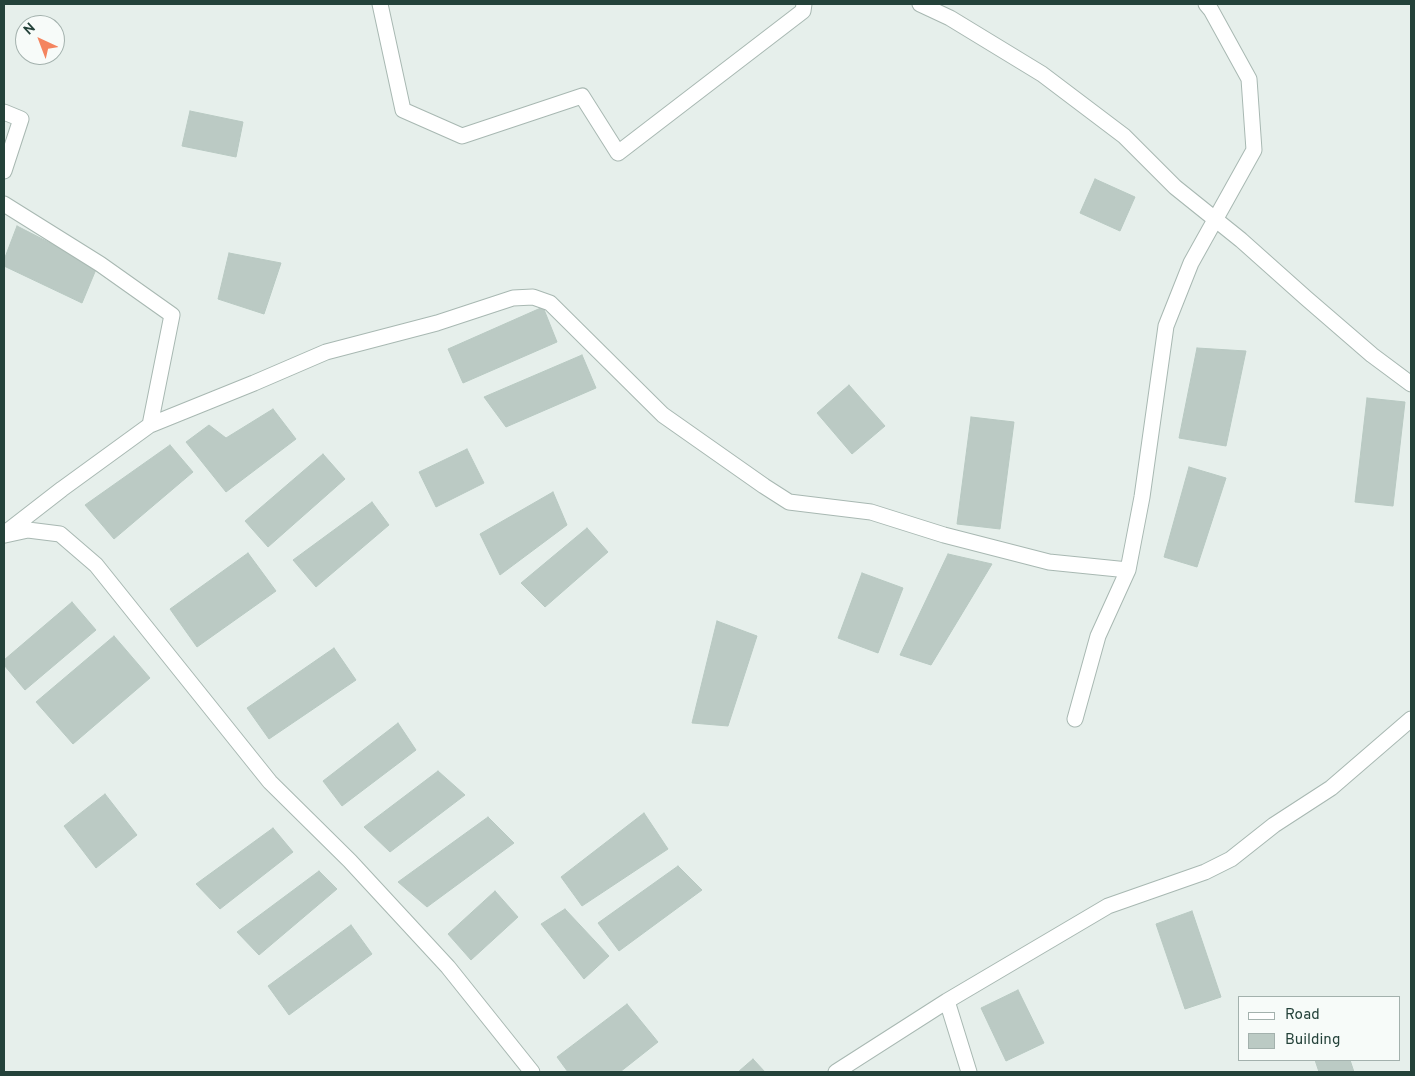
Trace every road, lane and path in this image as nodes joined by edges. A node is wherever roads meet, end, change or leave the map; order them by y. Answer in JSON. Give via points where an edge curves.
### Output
{"nodes":[{"id":1,"x":380,"y":4,"type":"edge"},
{"id":2,"x":804,"y":4,"type":"edge"},
{"id":3,"x":920,"y":4,"type":"edge"},
{"id":4,"x":1206,"y":4,"type":"edge"},
{"id":5,"x":4,"y":112,"type":"edge"},
{"id":6,"x":4,"y":171,"type":"edge"},
{"id":7,"x":4,"y":204,"type":"edge"},
{"id":8,"x":1215,"y":219,"type":"junction"},
{"id":9,"x":1411,"y":384,"type":"edge"},
{"id":10,"x":150,"y":424,"type":"junction"},
{"id":11,"x":4,"y":535,"type":"edge"},
{"id":12,"x":1128,"y":570,"type":"junction"},
{"id":13,"x":1411,"y":719,"type":"edge"},
{"id":14,"x":1075,"y":720,"type":"dead end"},
{"id":15,"x":947,"y":1001,"type":"junction"},
{"id":16,"x":532,"y":1072,"type":"edge"},
{"id":17,"x":836,"y":1072,"type":"edge"},
{"id":18,"x":969,"y":1072,"type":"edge"}],
"edges":[{"from":1,"to":2,"type":"street","via":[[403,110],[462,136],[582,96],[618,152],[803,11]]},
{"from":3,"to":8,"type":"street","via":[[950,18],[1042,74],[1124,136],[1175,187]]},
{"from":4,"to":8,"type":"street","via":[[1248,79],[1254,150]]},
{"from":5,"to":6,"type":"street","via":[[21,119]]},
{"from":7,"to":10,"type":"street","via":[[100,264],[172,316]]},
{"from":8,"to":9,"type":"street","via":[[1372,355]]},
{"from":8,"to":12,"type":"street","via":[[1191,262],[1166,326],[1142,497]]},
{"from":10,"to":11,"type":"street"},
{"from":10,"to":12,"type":"street","via":[[326,352],[437,324],[513,298],[533,298],[550,303],[663,415],[789,502],[871,512],[944,536],[1049,562]]},
{"from":11,"to":16,"type":"street","via":[[28,530],[60,534],[96,565],[270,782],[350,861],[448,967]]},
{"from":12,"to":14,"type":"street","via":[[1098,636]]},
{"from":13,"to":15,"type":"street","via":[[1331,788],[1231,858],[1205,872],[1108,906]]},
{"from":15,"to":17,"type":"street"},
{"from":15,"to":18,"type":"street"}]}
